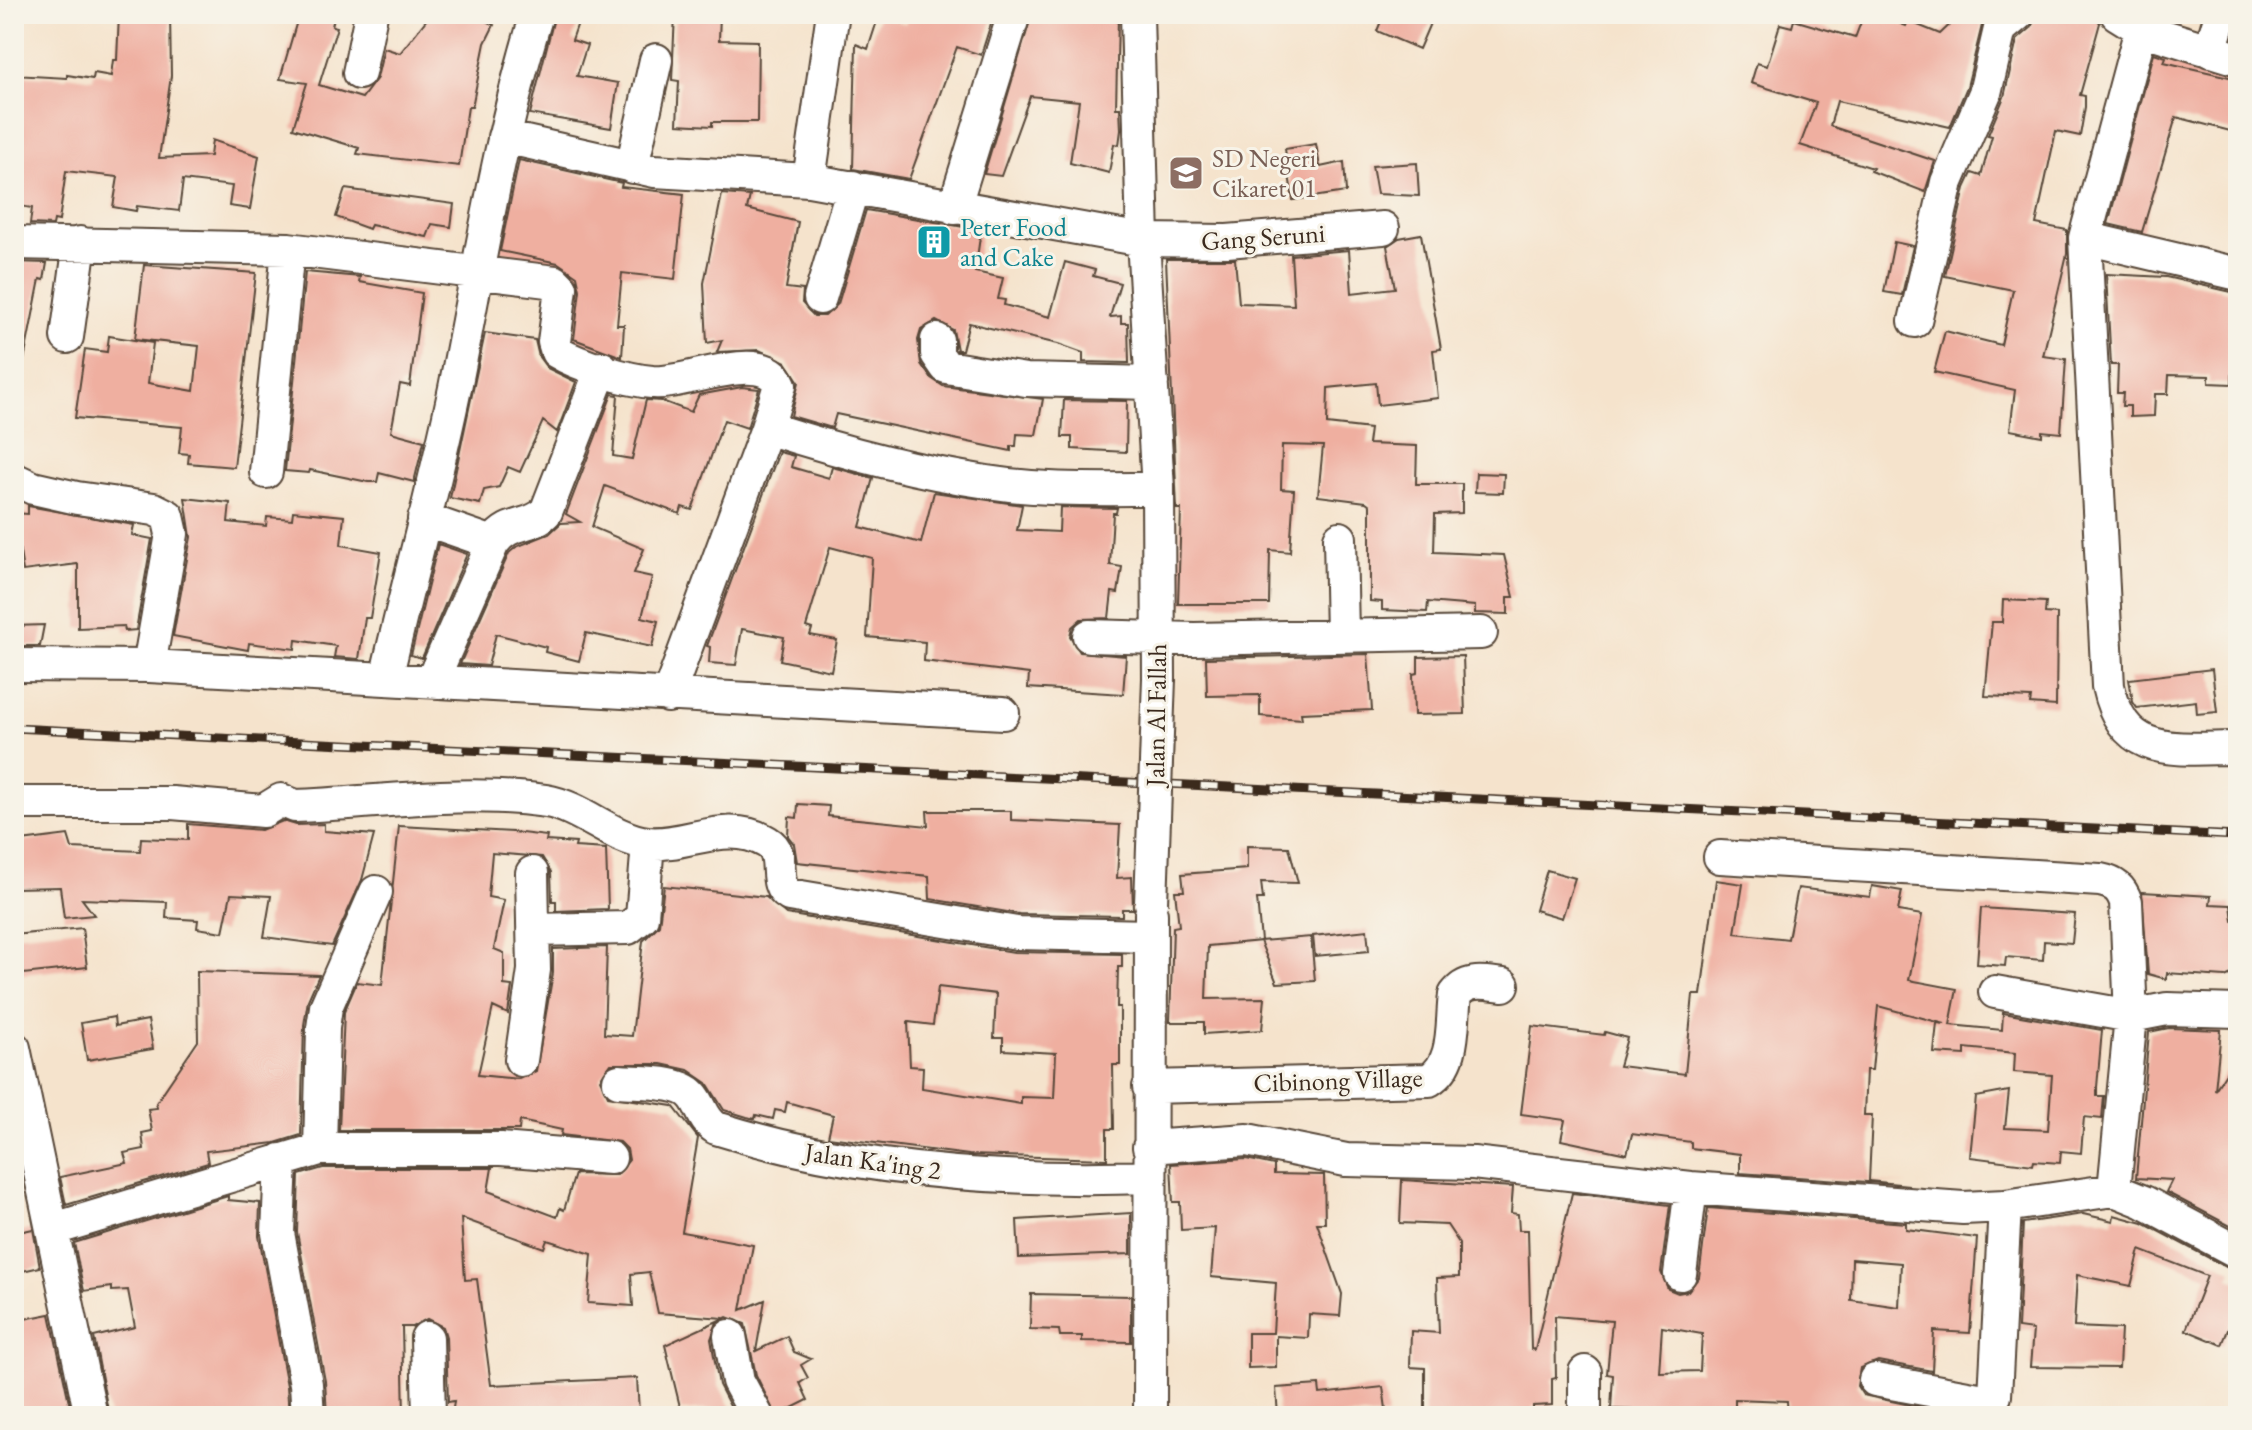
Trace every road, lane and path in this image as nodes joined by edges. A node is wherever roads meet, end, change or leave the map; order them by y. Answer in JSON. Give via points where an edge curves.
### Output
{"nodes":[{"id":1,"x":371,"y":14,"type":"edge"},
{"id":2,"x":537,"y":14,"type":"edge"},
{"id":3,"x":1014,"y":14,"type":"edge"},
{"id":4,"x":1137,"y":14,"type":"edge"},
{"id":5,"x":2018,"y":14,"type":"edge"},
{"id":6,"x":2221,"y":14,"type":"edge"},
{"id":7,"x":832,"y":19,"type":"dead end"},
{"id":8,"x":2130,"y":20,"type":"edge"},
{"id":9,"x":2224,"y":55,"type":"edge"},
{"id":10,"x":656,"y":60,"type":"dead end"},
{"id":11,"x":359,"y":73,"type":"dead end"},
{"id":12,"x":504,"y":137,"type":"junction"},
{"id":13,"x":632,"y":167,"type":"junction"},
{"id":14,"x":809,"y":180,"type":"junction"},
{"id":15,"x":853,"y":187,"type":"junction"},
{"id":16,"x":954,"y":208,"type":"junction"},
{"id":17,"x":1383,"y":228,"type":"dead end"},
{"id":18,"x":2085,"y":238,"type":"junction"},
{"id":19,"x":1143,"y":240,"type":"junction"},
{"id":20,"x":14,"y":243,"type":"edge"},
{"id":21,"x":80,"y":243,"type":"junction"},
{"id":22,"x":288,"y":249,"type":"junction"},
{"id":23,"x":475,"y":270,"type":"junction"},
{"id":24,"x":2238,"y":274,"type":"edge"},
{"id":25,"x":820,"y":298,"type":"dead end"},
{"id":26,"x":1915,"y":321,"type":"dead end"},
{"id":27,"x":67,"y":337,"type":"dead end"},
{"id":28,"x":937,"y":340,"type":"dead end"},
{"id":29,"x":602,"y":368,"type":"junction"},
{"id":30,"x":1152,"y":383,"type":"junction"},
{"id":31,"x":767,"y":428,"type":"junction"},
{"id":32,"x":266,"y":472,"type":"dead end"},
{"id":33,"x":14,"y":479,"type":"edge"},
{"id":34,"x":1158,"y":489,"type":"junction"},
{"id":35,"x":424,"y":519,"type":"junction"},
{"id":36,"x":1340,"y":538,"type":"dead end"},
{"id":37,"x":493,"y":543,"type":"junction"},
{"id":38,"x":1481,"y":633,"type":"dead end"},
{"id":39,"x":1342,"y":635,"type":"junction"},
{"id":40,"x":1089,"y":636,"type":"dead end"},
{"id":41,"x":1158,"y":637,"type":"junction"},
{"id":42,"x":14,"y":665,"type":"edge"},
{"id":43,"x":149,"y":666,"type":"junction"},
{"id":44,"x":386,"y":679,"type":"junction"},
{"id":45,"x":432,"y":681,"type":"junction"},
{"id":46,"x":668,"y":696,"type":"junction"},
{"id":47,"x":1003,"y":713,"type":"dead end"},
{"id":48,"x":2238,"y":748,"type":"edge"},
{"id":49,"x":14,"y":803,"type":"edge"},
{"id":50,"x":648,"y":843,"type":"junction"},
{"id":51,"x":1720,"y":857,"type":"dead end"},
{"id":52,"x":532,"y":873,"type":"dead end"},
{"id":53,"x":376,"y":892,"type":"dead end"},
{"id":54,"x":534,"y":930,"type":"junction"},
{"id":55,"x":1150,"y":936,"type":"junction"},
{"id":56,"x":1503,"y":985,"type":"dead end"},
{"id":57,"x":1995,"y":992,"type":"dead end"},
{"id":58,"x":2238,"y":1011,"type":"edge"},
{"id":59,"x":2131,"y":1016,"type":"junction"},
{"id":60,"x":14,"y":1048,"type":"edge"},
{"id":61,"x":521,"y":1060,"type":"dead end"},
{"id":62,"x":619,"y":1081,"type":"dead end"},
{"id":63,"x":1149,"y":1087,"type":"junction"},
{"id":64,"x":320,"y":1149,"type":"junction"},
{"id":65,"x":610,"y":1158,"type":"dead end"},
{"id":66,"x":281,"y":1160,"type":"junction"},
{"id":67,"x":1150,"y":1162,"type":"junction"},
{"id":68,"x":1691,"y":1188,"type":"junction"},
{"id":69,"x":2114,"y":1190,"type":"junction"},
{"id":70,"x":2005,"y":1206,"type":"junction"},
{"id":71,"x":54,"y":1229,"type":"junction"},
{"id":72,"x":2238,"y":1252,"type":"edge"},
{"id":73,"x":1680,"y":1274,"type":"dead end"},
{"id":74,"x":730,"y":1336,"type":"dead end"},
{"id":75,"x":427,"y":1338,"type":"dead end"},
{"id":76,"x":1585,"y":1372,"type":"dead end"},
{"id":77,"x":1875,"y":1380,"type":"dead end"},
{"id":78,"x":1926,"y":1404,"type":"edge"},
{"id":79,"x":91,"y":1416,"type":"edge"},
{"id":80,"x":308,"y":1416,"type":"edge"},
{"id":81,"x":429,"y":1416,"type":"edge"},
{"id":82,"x":757,"y":1416,"type":"edge"},
{"id":83,"x":1150,"y":1416,"type":"edge"},
{"id":84,"x":1585,"y":1416,"type":"edge"}],
"edges":[{"from":1,"to":11,"type":"street"},
{"from":2,"to":12,"type":"street"},
{"from":3,"to":16,"type":"street"},
{"from":4,"to":19,"type":"street","name":"Jalan Al Fallah"},
{"from":5,"to":26,"type":"street","via":[[2000,29],[1985,93],[1947,182]]},
{"from":6,"to":9,"type":"street"},
{"from":7,"to":14,"type":"street"},
{"from":8,"to":9,"type":"street"},
{"from":8,"to":18,"type":"street"},
{"from":10,"to":13,"type":"street"},
{"from":12,"to":13,"type":"street","name":"Gang Seruni"},
{"from":12,"to":23,"type":"street"},
{"from":13,"to":14,"type":"street","name":"Gang Seruni"},
{"from":14,"to":15,"type":"street","name":"Gang Seruni"},
{"from":15,"to":16,"type":"street","name":"Gang Seruni"},
{"from":15,"to":25,"type":"street"},
{"from":16,"to":19,"type":"street","name":"Gang Seruni"},
{"from":17,"to":19,"type":"street","name":"Gang Seruni","via":[[1227,241]]},
{"from":18,"to":24,"type":"street"},
{"from":18,"to":48,"type":"street","via":[[2104,627],[2114,712],[2127,732],[2148,744]]},
{"from":19,"to":30,"type":"street","name":"Jalan Al Fallah"},
{"from":20,"to":21,"type":"street"},
{"from":21,"to":22,"type":"street"},
{"from":21,"to":27,"type":"street"},
{"from":22,"to":23,"type":"street"},
{"from":22,"to":32,"type":"street"},
{"from":23,"to":29,"type":"street","via":[[558,283],[555,347],[563,355]]},
{"from":23,"to":35,"type":"street","via":[[455,388]]},
{"from":28,"to":30,"type":"street","via":[[937,354],[946,367],[1026,380]]},
{"from":29,"to":31,"type":"street","via":[[669,383],[736,367],[757,368],[776,377],[780,385]]},
{"from":29,"to":37,"type":"street","via":[[546,512],[507,527]]},
{"from":30,"to":34,"type":"street","name":"Jalan Al Fallah"},
{"from":31,"to":34,"type":"street","via":[[863,458],[987,483]]},
{"from":31,"to":46,"type":"street"},
{"from":33,"to":43,"type":"street","via":[[45,491],[154,509],[168,516],[172,534]]},
{"from":34,"to":41,"type":"street","name":"Jalan Al Fallah"},
{"from":35,"to":37,"type":"street"},
{"from":35,"to":44,"type":"street"},
{"from":36,"to":39,"type":"street"},
{"from":37,"to":45,"type":"street"},
{"from":38,"to":39,"type":"street"},
{"from":39,"to":41,"type":"street"},
{"from":40,"to":41,"type":"street"},
{"from":41,"to":55,"type":"street","name":"Jalan Al Fallah","bridge":true},
{"from":42,"to":43,"type":"street"},
{"from":43,"to":44,"type":"street"},
{"from":44,"to":45,"type":"street"},
{"from":45,"to":46,"type":"street"},
{"from":46,"to":47,"type":"street"},
{"from":49,"to":50,"type":"street","via":[[172,803],[263,811],[281,800],[295,806],[519,798],[578,810]]},
{"from":50,"to":54,"type":"street","via":[[642,917],[635,923],[602,930]]},
{"from":50,"to":55,"type":"street","via":[[715,832],[764,840],[778,856],[783,891],[799,896],[1017,933]]},
{"from":51,"to":59,"type":"street","via":[[2113,883],[2126,902]]},
{"from":52,"to":54,"type":"street"},
{"from":53,"to":64,"type":"street","via":[[326,1007]]},
{"from":54,"to":61,"type":"street"},
{"from":55,"to":63,"type":"street","name":"Jalan Al Fallah"},
{"from":56,"to":63,"type":"street","name":"Cibinong Village","via":[[1475,982],[1460,988],[1448,1060],[1429,1080]]},
{"from":57,"to":59,"type":"street"},
{"from":58,"to":59,"type":"street","via":[[2167,1009]]},
{"from":59,"to":69,"type":"street"},
{"from":60,"to":71,"type":"street"},
{"from":62,"to":67,"type":"street","name":"Jalan Ka'ing 2","via":[[680,1088],[695,1098],[716,1128],[829,1159],[1020,1178]]},
{"from":63,"to":67,"type":"street","name":"Jalan Al Fallah"},
{"from":64,"to":65,"type":"street","via":[[501,1149]]},
{"from":64,"to":66,"type":"street"},
{"from":66,"to":71,"type":"street"},
{"from":66,"to":80,"type":"street","via":[[278,1233]]},
{"from":67,"to":68,"type":"street","name":"Jalan Ka'ing 2","via":[[1247,1140],[1346,1160],[1473,1163]]},
{"from":67,"to":83,"type":"street","name":"Jalan Al Fallah"},
{"from":68,"to":70,"type":"street","name":"Jalan Ka'ing 2","via":[[1963,1208]]},
{"from":68,"to":73,"type":"street"},
{"from":69,"to":70,"type":"street","name":"Jalan Ka'ing 2"},
{"from":69,"to":72,"type":"street"},
{"from":70,"to":78,"type":"street","via":[[1995,1396]]},
{"from":71,"to":79,"type":"street"},
{"from":74,"to":82,"type":"street","via":[[738,1381]]},
{"from":75,"to":81,"type":"street"},
{"from":76,"to":84,"type":"street"},
{"from":77,"to":78,"type":"street"}]}
